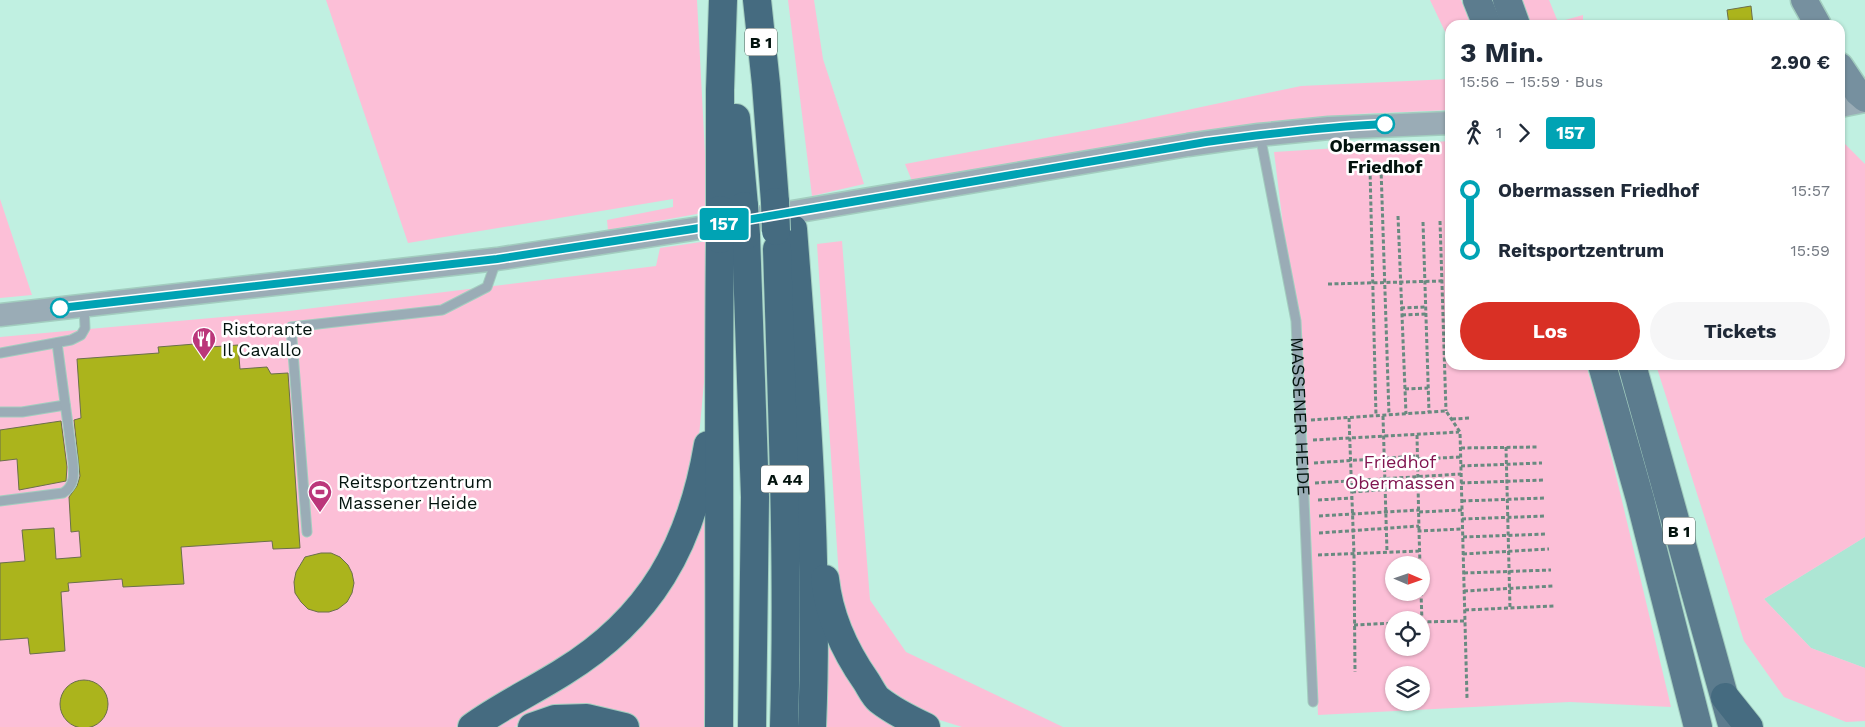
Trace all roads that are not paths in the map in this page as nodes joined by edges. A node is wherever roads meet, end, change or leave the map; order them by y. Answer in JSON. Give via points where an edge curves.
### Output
{"nodes":[{"id":1,"x":724,"y":0,"type":"edge"},
{"id":2,"x":757,"y":0,"type":"edge"},
{"id":3,"x":1477,"y":0,"type":"edge"},
{"id":4,"x":1507,"y":0,"type":"edge"},
{"id":5,"x":1804,"y":0,"type":"edge"},
{"id":6,"x":1485,"y":20,"type":"edge"},
{"id":7,"x":1514,"y":20,"type":"edge"},
{"id":8,"x":1815,"y":20,"type":"edge"},
{"id":9,"x":1845,"y":74,"type":"edge"},
{"id":10,"x":766,"y":84,"type":"joint"},
{"id":11,"x":1865,"y":100,"type":"edge"},
{"id":12,"x":1845,"y":105,"type":"edge"},
{"id":13,"x":1445,"y":123,"type":"edge"},
{"id":14,"x":1260,"y":135,"type":"junction"},
{"id":15,"x":784,"y":230,"type":"junction"},
{"id":16,"x":733,"y":237,"type":"junction"},
{"id":17,"x":497,"y":259,"type":"junction"},
{"id":18,"x":84,"y":306,"type":"junction"},
{"id":19,"x":0,"y":315,"type":"edge"},
{"id":20,"x":57,"y":343,"type":"junction"},
{"id":21,"x":0,"y":353,"type":"edge"},
{"id":22,"x":1603,"y":370,"type":"edge"},
{"id":23,"x":1633,"y":370,"type":"edge"},
{"id":24,"x":718,"y":387,"type":"junction"},
{"id":25,"x":65,"y":405,"type":"junction"},
{"id":26,"x":0,"y":412,"type":"edge"},
{"id":27,"x":810,"y":456,"type":"junction"},
{"id":28,"x":0,"y":502,"type":"edge"},
{"id":29,"x":307,"y":532,"type":"dead end"},
{"id":30,"x":1725,"y":697,"type":"junction"},
{"id":31,"x":1313,"y":702,"type":"dead end"},
{"id":32,"x":472,"y":727,"type":"edge"},
{"id":33,"x":532,"y":727,"type":"edge"},
{"id":34,"x":625,"y":727,"type":"edge"},
{"id":35,"x":719,"y":727,"type":"edge"},
{"id":36,"x":752,"y":727,"type":"edge"},
{"id":37,"x":784,"y":727,"type":"edge"},
{"id":38,"x":812,"y":727,"type":"edge"},
{"id":39,"x":926,"y":727,"type":"edge"},
{"id":40,"x":1698,"y":727,"type":"edge"},
{"id":41,"x":1733,"y":727,"type":"edge"},
{"id":42,"x":1750,"y":727,"type":"edge"}],
"edges":[{"from":1,"to":16,"type":"highway","number":"A 44","bridge":true},
{"from":2,"to":10,"type":"highway","number":"B 1"},
{"from":3,"to":6,"type":"main road"},
{"from":4,"to":7,"type":"main road"},
{"from":5,"to":8,"type":"main road"},
{"from":9,"to":11,"type":"main road"},
{"from":10,"to":15,"type":"highway","number":"A 44","bridge":true},
{"from":11,"to":12,"type":"street"},
{"from":13,"to":14,"type":"street","via":[[1329,128]]},
{"from":14,"to":17,"type":"street"},
{"from":14,"to":31,"type":"lane","name":"MASSENER HEIDE","via":[[1296,321]]},
{"from":15,"to":27,"type":"highway"},
{"from":15,"to":37,"type":"highway","number":"A 44"},
{"from":16,"to":24,"type":"highway"},
{"from":16,"to":36,"type":"highway","number":"A 44","via":[[755,497]]},
{"from":17,"to":18,"type":"street"},
{"from":17,"to":29,"type":"lane","via":[[487,286],[442,310],[291,327]]},
{"from":18,"to":19,"type":"street"},
{"from":18,"to":20,"type":"lane","via":[[85,328],[82,335]]},
{"from":20,"to":21,"type":"lane"},
{"from":20,"to":25,"type":"lane"},
{"from":22,"to":40,"type":"main road","number":"B 1"},
{"from":23,"to":30,"type":"main road","number":"B 1"},
{"from":24,"to":32,"type":"highway","via":[[703,472],[689,522],[669,567],[642,606],[601,645],[564,672]]},
{"from":24,"to":35,"type":"highway"},
{"from":25,"to":26,"type":"lane"},
{"from":25,"to":28,"type":"lane","via":[[74,476],[68,490]]},
{"from":27,"to":38,"type":"highway","via":[[815,664]]},
{"from":27,"to":39,"type":"highway","via":[[826,593],[841,639],[878,700]]},
{"from":30,"to":41,"type":"main road","number":"B 1"},
{"from":30,"to":42,"type":"highway"},
{"from":33,"to":34,"type":"highway","via":[[555,719],[587,718]]}]}
